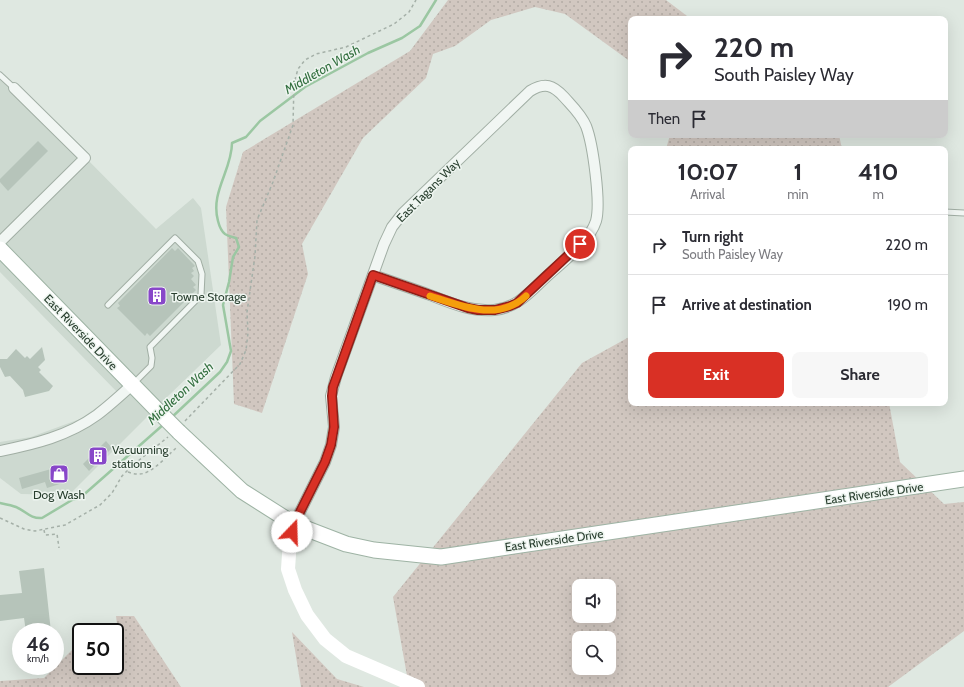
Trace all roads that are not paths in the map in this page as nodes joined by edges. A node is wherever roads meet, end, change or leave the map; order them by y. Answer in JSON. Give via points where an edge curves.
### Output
{"nodes":[{"id":1,"x":1,"y":78,"type":"edge"},
{"id":2,"x":14,"y":88,"type":"joint"},
{"id":3,"x":948,"y":212,"type":"edge"},
{"id":4,"x":964,"y":213,"type":"edge"},
{"id":5,"x":0,"y":242,"type":"edge"},
{"id":6,"x":0,"y":249,"type":"edge"},
{"id":7,"x":373,"y":275,"type":"junction"},
{"id":8,"x":108,"y":305,"type":"dead end"},
{"id":9,"x":132,"y":385,"type":"junction"},
{"id":10,"x":0,"y":451,"type":"edge"},
{"id":11,"x":964,"y":480,"type":"edge"},
{"id":12,"x":294,"y":524,"type":"junction"},
{"id":13,"x":418,"y":687,"type":"edge"}],
"edges":[{"from":1,"to":2,"type":"lane"},
{"from":2,"to":5,"type":"street","via":[[84,158]]},
{"from":3,"to":4,"type":"lane"},
{"from":6,"to":9,"type":"main road","name":"East Riverside Drive"},
{"from":7,"to":7,"type":"street","name":"East Tagans Way","via":[[388,234],[397,220],[530,91],[540,86],[552,86],[577,111],[588,132],[598,205],[595,223],[585,239],[523,299],[495,310],[478,310]]},
{"from":7,"to":12,"type":"street","name":"East Tagans Way","via":[[333,387],[334,432],[331,445]]},
{"from":8,"to":9,"type":"lane","via":[[175,238],[198,261],[202,274],[201,295],[150,347],[151,366]]},
{"from":9,"to":10,"type":"street","via":[[97,415],[61,435]]},
{"from":9,"to":12,"type":"main road","name":"East Riverside Drive","bridge":true,"via":[[242,491]]},
{"from":11,"to":12,"type":"main road","name":"East Riverside Drive","via":[[440,557],[374,550],[346,544]]},
{"from":12,"to":13,"type":"main road","via":[[288,568],[307,615],[325,640],[346,656]]}]}
